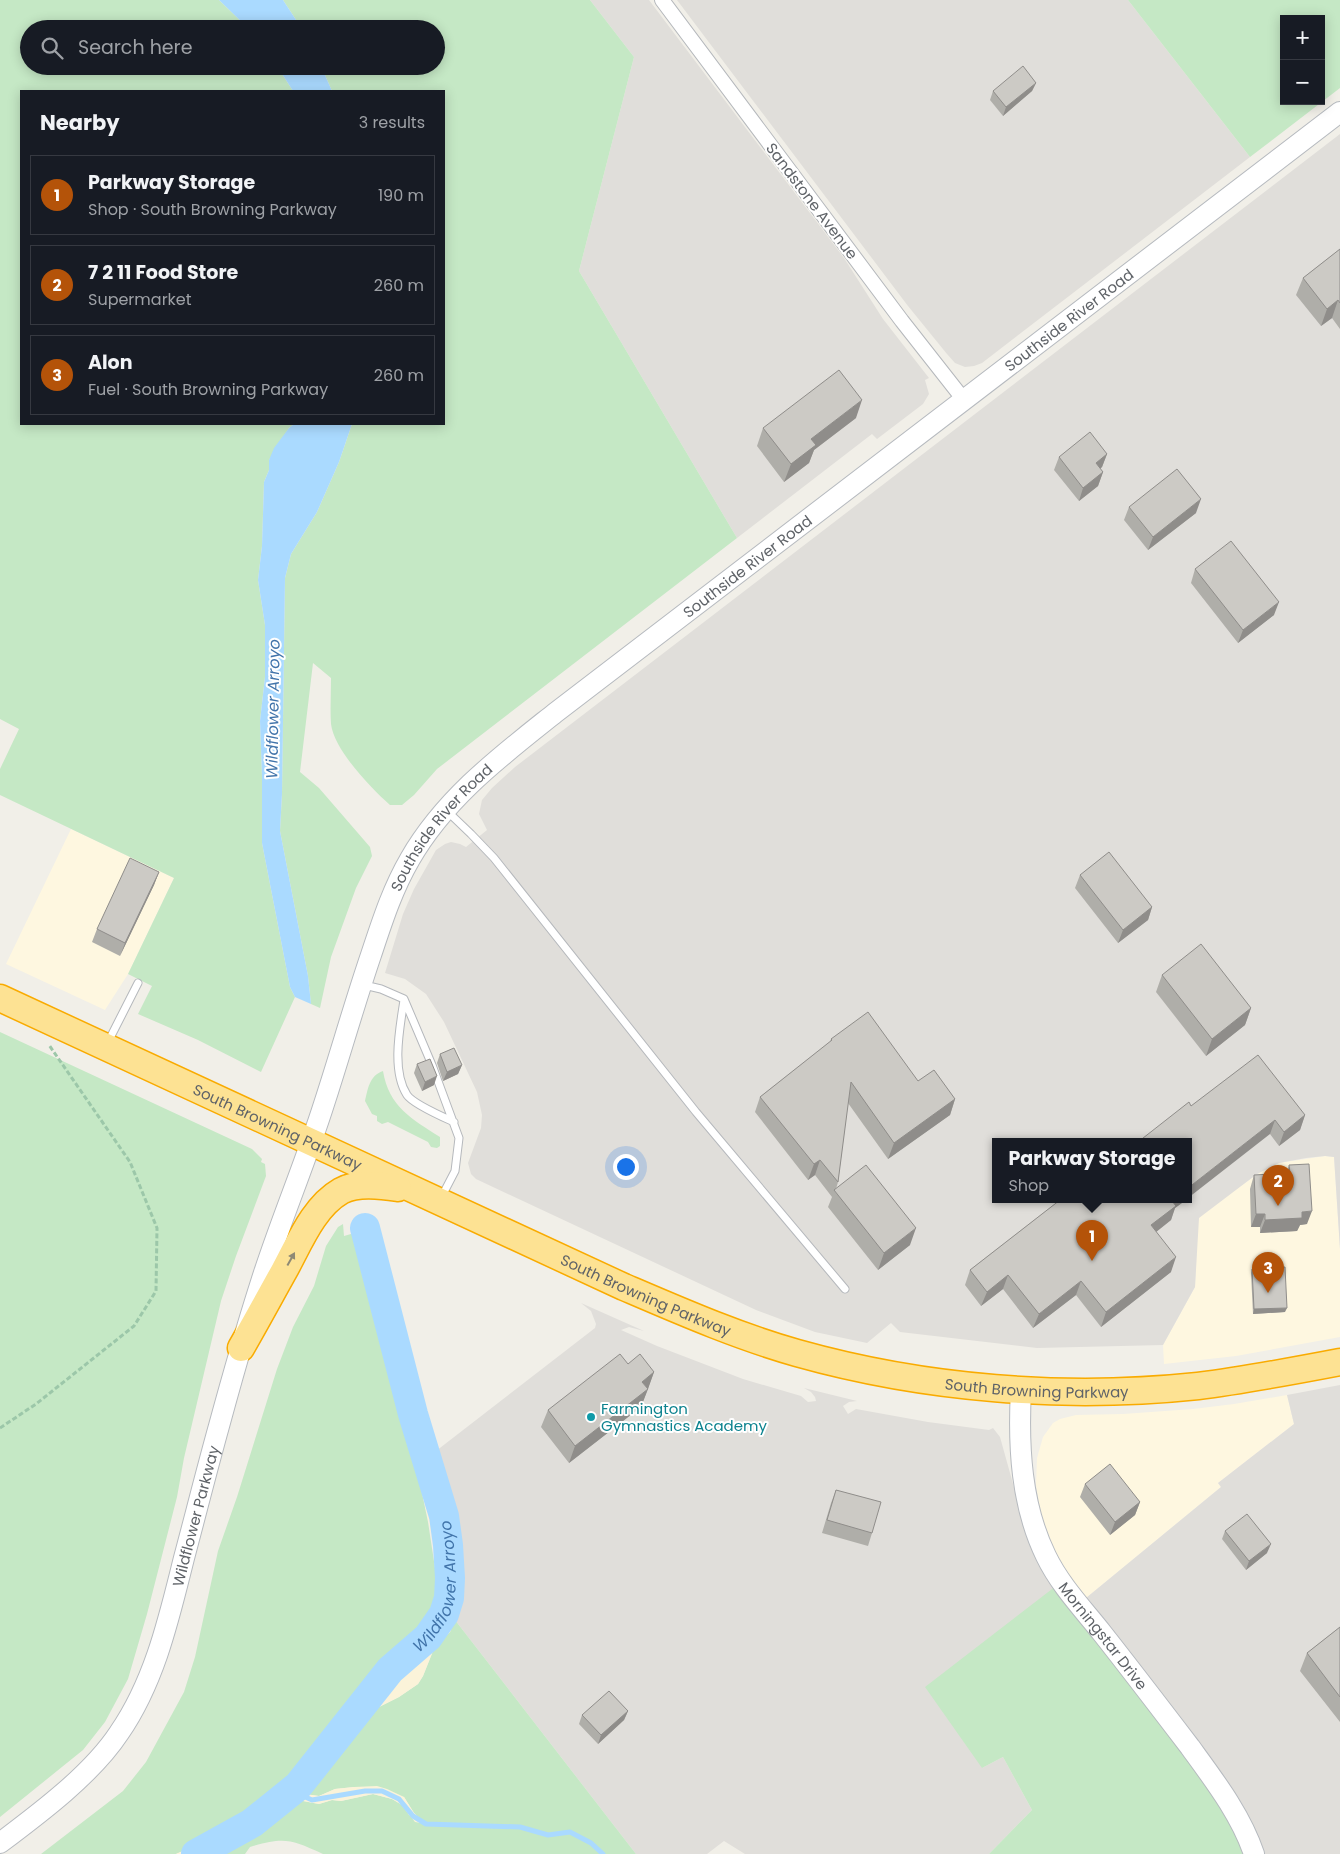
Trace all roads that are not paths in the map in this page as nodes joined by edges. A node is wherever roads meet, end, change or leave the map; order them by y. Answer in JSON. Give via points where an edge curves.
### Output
{"nodes":[{"id":1,"x":662,"y":0,"type":"edge"},
{"id":2,"x":1340,"y":112,"type":"edge"},
{"id":3,"x":964,"y":400,"type":"junction"},
{"id":4,"x":446,"y":810,"type":"junction"},
{"id":5,"x":138,"y":983,"type":"dead end"},
{"id":6,"x":361,"y":984,"type":"junction"},
{"id":7,"x":0,"y":998,"type":"edge"},
{"id":8,"x":404,"y":999,"type":"junction"},
{"id":9,"x":106,"y":1046,"type":"junction"},
{"id":10,"x":454,"y":1122,"type":"junction"},
{"id":11,"x":311,"y":1141,"type":"junction"},
{"id":12,"x":415,"y":1191,"type":"junction"},
{"id":13,"x":439,"y":1202,"type":"junction"},
{"id":14,"x":845,"y":1289,"type":"dead end"},
{"id":15,"x":242,"y":1348,"type":"junction"},
{"id":16,"x":1340,"y":1362,"type":"edge"},
{"id":17,"x":1021,"y":1390,"type":"junction"},
{"id":18,"x":0,"y":1843,"type":"edge"},
{"id":19,"x":1254,"y":1854,"type":"edge"}],
"edges":[{"from":1,"to":3,"type":"street","name":"Sandstone Avenue"},
{"from":2,"to":3,"type":"main road","name":"Southside River Road"},
{"from":3,"to":4,"type":"main road","name":"Southside River Road","via":[[555,713],[486,769]]},
{"from":4,"to":6,"type":"main road","name":"Southside River Road","via":[[415,851],[397,885]]},
{"from":4,"to":14,"type":"lane","via":[[494,858],[696,1112]]},
{"from":5,"to":9,"type":"lane"},
{"from":6,"to":8,"type":"lane"},
{"from":6,"to":11,"type":"main road","name":"Southside River Road"},
{"from":7,"to":9,"type":"highway","name":"South Browning Parkway"},
{"from":8,"to":10,"type":"lane"},
{"from":8,"to":10,"type":"lane","via":[[398,1076],[408,1096]]},
{"from":9,"to":11,"type":"highway","name":"South Browning Parkway"},
{"from":10,"to":13,"type":"lane","via":[[460,1138],[456,1171]]},
{"from":11,"to":12,"type":"highway","name":"South Browning Parkway"},
{"from":11,"to":15,"type":"main road","name":"Wildflower Parkway","via":[[261,1280]]},
{"from":12,"to":13,"type":"highway","name":"South Browning Parkway"},
{"from":15,"to":12,"type":"highway","one_way":true,"via":[[324,1204],[349,1188],[387,1186]]},
{"from":13,"to":17,"type":"highway","name":"South Browning Parkway","via":[[693,1317],[796,1352],[841,1364],[939,1382]]},
{"from":15,"to":18,"type":"main road","name":"Wildflower Parkway","via":[[150,1677],[118,1736],[100,1757]]},
{"from":16,"to":17,"type":"highway","name":"South Browning Parkway","via":[[1197,1386]]},
{"from":17,"to":19,"type":"main road","name":"Morningstar Drive","via":[[1019,1428],[1024,1480],[1046,1556],[1066,1587],[1217,1785]]}]}
